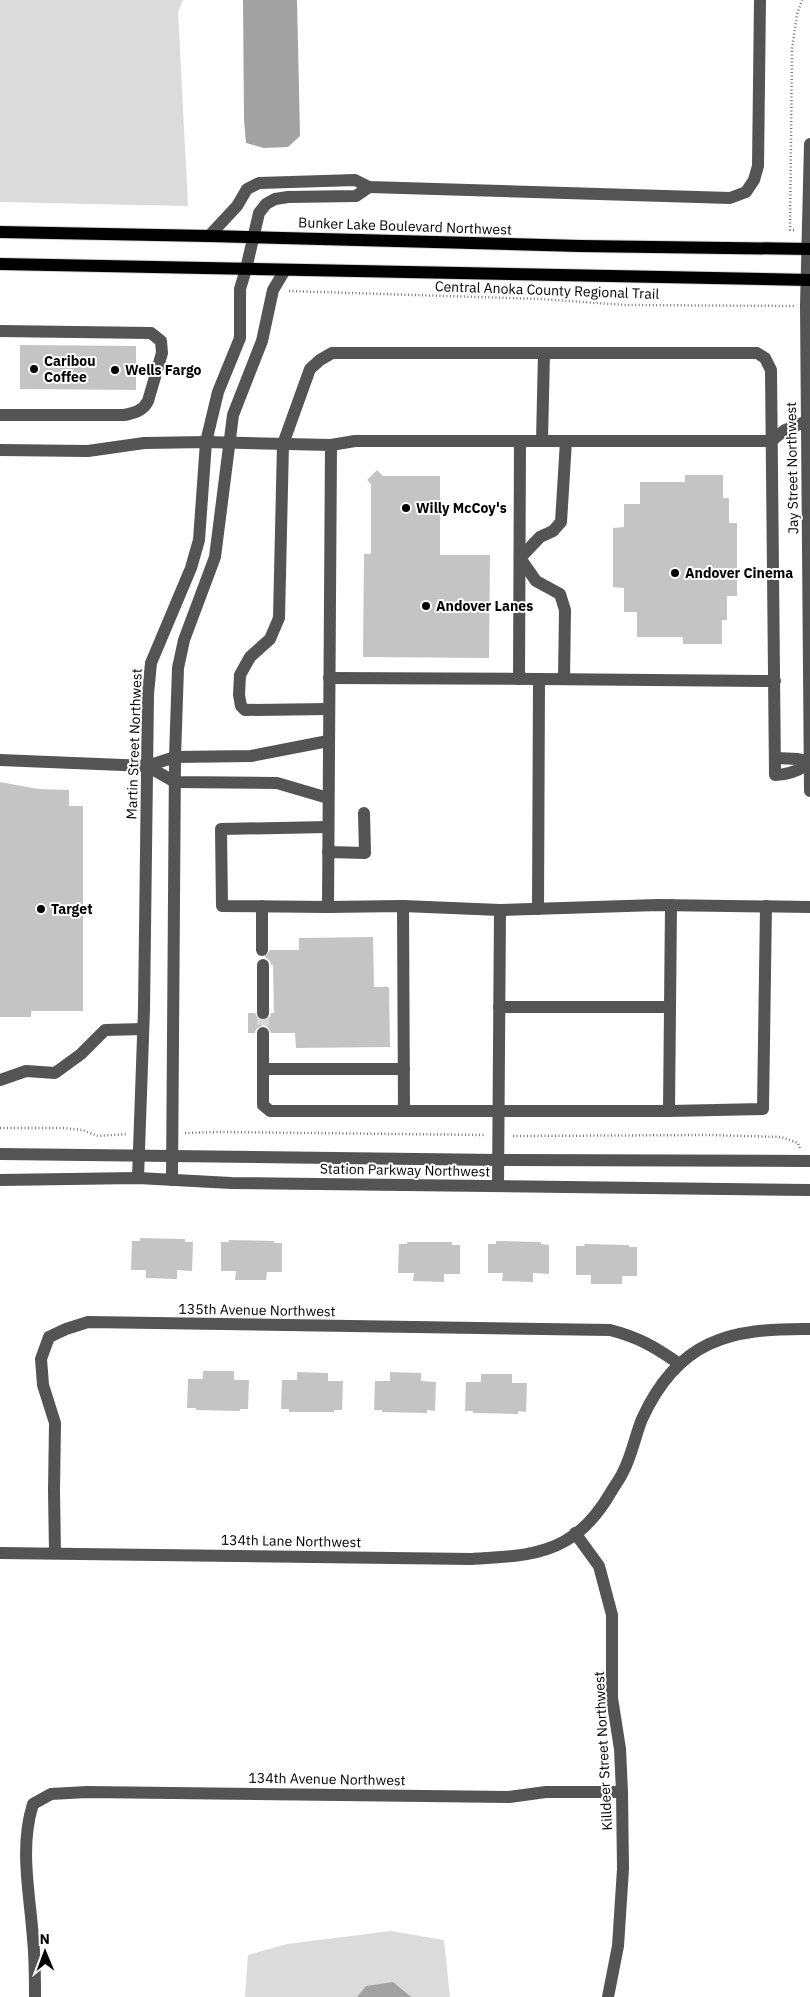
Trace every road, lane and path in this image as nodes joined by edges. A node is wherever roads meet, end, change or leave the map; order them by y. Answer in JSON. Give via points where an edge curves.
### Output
{"nodes":[{"id":1,"x":760,"y":0,"type":"edge"},
{"id":2,"x":802,"y":0,"type":"edge"},
{"id":3,"x":810,"y":144,"type":"edge"},
{"id":4,"x":369,"y":187,"type":"junction"},
{"id":5,"x":790,"y":230,"type":"dead end"},
{"id":6,"x":0,"y":232,"type":"edge"},
{"id":7,"x":209,"y":236,"type":"junction"},
{"id":8,"x":253,"y":237,"type":"junction"},
{"id":9,"x":809,"y":249,"type":"edge"},
{"id":10,"x":0,"y":264,"type":"edge"},
{"id":11,"x":246,"y":269,"type":"junction"},
{"id":12,"x":285,"y":270,"type":"junction"},
{"id":13,"x":808,"y":280,"type":"edge"},
{"id":14,"x":287,"y":291,"type":"dead end"},
{"id":15,"x":806,"y":306,"type":"junction"},
{"id":16,"x":3,"y":331,"type":"edge"},
{"id":17,"x":544,"y":353,"type":"junction"},
{"id":18,"x":0,"y":415,"type":"edge"},
{"id":19,"x":807,"y":420,"type":"junction"},
{"id":20,"x":520,"y":441,"type":"junction"},
{"id":21,"x":542,"y":441,"type":"junction"},
{"id":22,"x":566,"y":441,"type":"junction"},
{"id":23,"x":771,"y":441,"type":"junction"},
{"id":24,"x":206,"y":442,"type":"junction"},
{"id":25,"x":228,"y":442,"type":"junction"},
{"id":26,"x":284,"y":444,"type":"junction"},
{"id":27,"x":331,"y":445,"type":"junction"},
{"id":28,"x":0,"y":450,"type":"edge"},
{"id":29,"x":809,"y":490,"type":"edge"},
{"id":30,"x":520,"y":558,"type":"junction"},
{"id":31,"x":329,"y":678,"type":"junction"},
{"id":32,"x":519,"y":679,"type":"junction"},
{"id":33,"x":539,"y":679,"type":"junction"},
{"id":34,"x":564,"y":679,"type":"junction"},
{"id":35,"x":775,"y":681,"type":"junction"},
{"id":36,"x":329,"y":708,"type":"junction"},
{"id":37,"x":328,"y":741,"type":"junction"},
{"id":38,"x":175,"y":757,"type":"junction"},
{"id":39,"x":776,"y":758,"type":"junction"},
{"id":40,"x":0,"y":760,"type":"edge"},
{"id":41,"x":810,"y":762,"type":"edge"},
{"id":42,"x":147,"y":766,"type":"junction"},
{"id":43,"x":175,"y":782,"type":"junction"},
{"id":44,"x":810,"y":791,"type":"edge"},
{"id":45,"x":328,"y":798,"type":"junction"},
{"id":46,"x":364,"y":813,"type":"dead end"},
{"id":47,"x":328,"y":827,"type":"junction"},
{"id":48,"x":328,"y":852,"type":"junction"},
{"id":49,"x":671,"y":905,"type":"junction"},
{"id":50,"x":262,"y":906,"type":"junction"},
{"id":51,"x":403,"y":906,"type":"junction"},
{"id":52,"x":766,"y":906,"type":"junction"},
{"id":53,"x":328,"y":907,"type":"junction"},
{"id":54,"x":810,"y":907,"type":"edge"},
{"id":55,"x":538,"y":909,"type":"junction"},
{"id":56,"x":500,"y":910,"type":"junction"},
{"id":57,"x":262,"y":950,"type":"dead end"},
{"id":58,"x":263,"y":965,"type":"dead end"},
{"id":59,"x":499,"y":1007,"type":"junction"},
{"id":60,"x":670,"y":1007,"type":"junction"},
{"id":61,"x":263,"y":1013,"type":"tunnel mouth"},
{"id":62,"x":143,"y":1029,"type":"junction"},
{"id":63,"x":263,"y":1033,"type":"tunnel mouth"},
{"id":64,"x":264,"y":1069,"type":"junction"},
{"id":65,"x":404,"y":1069,"type":"junction"},
{"id":66,"x":0,"y":1080,"type":"edge"},
{"id":67,"x":498,"y":1110,"type":"junction"},
{"id":68,"x":404,"y":1111,"type":"junction"},
{"id":69,"x":669,"y":1111,"type":"junction"},
{"id":70,"x":0,"y":1128,"type":"edge"},
{"id":71,"x":139,"y":1135,"type":"junction"},
{"id":72,"x":0,"y":1154,"type":"edge"},
{"id":73,"x":139,"y":1156,"type":"junction"},
{"id":74,"x":172,"y":1156,"type":"junction"},
{"id":75,"x":498,"y":1160,"type":"junction"},
{"id":76,"x":810,"y":1161,"type":"edge"},
{"id":77,"x":138,"y":1178,"type":"junction"},
{"id":78,"x":0,"y":1180,"type":"edge"},
{"id":79,"x":172,"y":1180,"type":"junction"},
{"id":80,"x":498,"y":1186,"type":"junction"},
{"id":81,"x":810,"y":1190,"type":"edge"},
{"id":82,"x":810,"y":1329,"type":"edge"},
{"id":83,"x":678,"y":1362,"type":"junction"},
{"id":84,"x":576,"y":1533,"type":"junction"},
{"id":85,"x":0,"y":1553,"type":"edge"},
{"id":86,"x":55,"y":1553,"type":"junction"},
{"id":87,"x":622,"y":1792,"type":"junction"},
{"id":88,"x":35,"y":1997,"type":"edge"},
{"id":89,"x":608,"y":1997,"type":"edge"}],
"edges":[{"from":1,"to":4,"type":"street","via":[[758,166],[746,192],[730,198]]},
{"from":2,"to":5,"type":"path","via":[[792,49]]},
{"from":3,"to":9,"type":"street","name":"Jay Street Northwest"},
{"from":4,"to":7,"type":"street","via":[[356,180],[259,183],[247,188],[237,206]]},
{"from":4,"to":8,"type":"street","name":"Martin Street Northwest","via":[[356,196],[275,200],[266,204],[259,214]]},
{"from":6,"to":7,"type":"main road","name":"Bunker Lake Boulevard Northwest"},
{"from":7,"to":8,"type":"main road","name":"Bunker Lake Boulevard Northwest"},
{"from":8,"to":9,"type":"main road","name":"Bunker Lake Boulevard Northwest"},
{"from":8,"to":11,"type":"street","name":"Martin Street Northwest"},
{"from":9,"to":13,"type":"street","name":"Jay Street Northwest"},
{"from":10,"to":11,"type":"main road"},
{"from":11,"to":12,"type":"main road"},
{"from":11,"to":24,"type":"street","name":"Martin Street Northwest","via":[[240,289],[240,338],[218,392]]},
{"from":12,"to":13,"type":"main road"},
{"from":12,"to":25,"type":"street","via":[[273,290],[262,341],[233,415]]},
{"from":13,"to":15,"type":"street","name":"Jay Street Northwest"},
{"from":14,"to":15,"type":"path","name":"Central Anoka County Regional Trail","via":[[625,305]]},
{"from":15,"to":19,"type":"street","name":"Jay Street Northwest"},
{"from":16,"to":18,"type":"street","via":[[151,333],[161,341],[162,352],[148,402],[141,410],[124,415]]},
{"from":17,"to":21,"type":"street"},
{"from":17,"to":23,"type":"street","via":[[757,353],[765,358],[771,370]]},
{"from":17,"to":26,"type":"street","via":[[332,353],[310,369]]},
{"from":19,"to":23,"type":"street"},
{"from":19,"to":29,"type":"street","name":"Jay Street Northwest"},
{"from":20,"to":21,"type":"street"},
{"from":20,"to":27,"type":"street","via":[[355,441]]},
{"from":20,"to":30,"type":"street"},
{"from":21,"to":22,"type":"street"},
{"from":22,"to":23,"type":"street"},
{"from":22,"to":30,"type":"street","via":[[561,522],[553,531],[540,537]]},
{"from":23,"to":35,"type":"street"},
{"from":24,"to":25,"type":"street"},
{"from":24,"to":28,"type":"street","via":[[144,443],[88,452]]},
{"from":24,"to":42,"type":"street","name":"Martin Street Northwest","via":[[198,540],[191,568],[151,663]]},
{"from":25,"to":26,"type":"street"},
{"from":25,"to":38,"type":"street","via":[[215,557],[184,640],[178,668]]},
{"from":26,"to":27,"type":"street"},
{"from":26,"to":36,"type":"street","via":[[279,618],[270,639],[250,657],[240,675],[239,695],[241,706],[246,710]]},
{"from":27,"to":31,"type":"street"},
{"from":29,"to":41,"type":"street","name":"Jay Street Northwest"},
{"from":30,"to":32,"type":"street"},
{"from":30,"to":34,"type":"street","via":[[536,581],[560,594],[565,610]]},
{"from":31,"to":32,"type":"street"},
{"from":31,"to":36,"type":"street"},
{"from":32,"to":33,"type":"street"},
{"from":33,"to":34,"type":"street"},
{"from":33,"to":55,"type":"street"},
{"from":34,"to":35,"type":"street"},
{"from":35,"to":39,"type":"street"},
{"from":36,"to":37,"type":"street"},
{"from":37,"to":38,"type":"street","via":[[251,756]]},
{"from":37,"to":45,"type":"street"},
{"from":38,"to":42,"type":"street"},
{"from":38,"to":43,"type":"street"},
{"from":39,"to":41,"type":"street"},
{"from":39,"to":41,"type":"street","via":[[775,775],[801,770]]},
{"from":40,"to":42,"type":"street"},
{"from":41,"to":44,"type":"street","name":"Jay Street Northwest"},
{"from":42,"to":43,"type":"street"},
{"from":42,"to":62,"type":"street","name":"Martin Street Northwest"},
{"from":43,"to":45,"type":"street","via":[[277,783]]},
{"from":43,"to":74,"type":"street"},
{"from":45,"to":47,"type":"street"},
{"from":46,"to":48,"type":"street","via":[[365,853]]},
{"from":47,"to":48,"type":"street"},
{"from":47,"to":50,"type":"street","via":[[221,829],[222,906]]},
{"from":48,"to":53,"type":"street"},
{"from":49,"to":52,"type":"street"},
{"from":49,"to":55,"type":"street"},
{"from":49,"to":60,"type":"street"},
{"from":50,"to":53,"type":"street"},
{"from":50,"to":57,"type":"street"},
{"from":51,"to":53,"type":"street"},
{"from":51,"to":56,"type":"street"},
{"from":51,"to":65,"type":"street"},
{"from":52,"to":54,"type":"street"},
{"from":52,"to":69,"type":"street","via":[[763,1109]]},
{"from":55,"to":56,"type":"street"},
{"from":56,"to":59,"type":"street"},
{"from":58,"to":61,"type":"street"},
{"from":59,"to":60,"type":"street"},
{"from":59,"to":67,"type":"street"},
{"from":60,"to":69,"type":"street"},
{"from":62,"to":66,"type":"street","via":[[104,1030],[81,1054],[55,1072],[26,1071]]},
{"from":62,"to":71,"type":"street","name":"Martin Street Northwest"},
{"from":63,"to":64,"type":"street"},
{"from":64,"to":65,"type":"street"},
{"from":64,"to":68,"type":"street","via":[[263,1105],[270,1110]]},
{"from":65,"to":68,"type":"street"},
{"from":67,"to":68,"type":"street"},
{"from":67,"to":69,"type":"street"},
{"from":67,"to":75,"type":"street"},
{"from":70,"to":71,"type":"path","via":[[63,1128],[98,1136]]},
{"from":71,"to":73,"type":"street","name":"Martin Street Northwest"},
{"from":72,"to":73,"type":"street","name":"Station Parkway Northwest"},
{"from":73,"to":74,"type":"street","name":"Station Parkway Northwest"},
{"from":73,"to":77,"type":"street","name":"Martin Street Northwest"},
{"from":74,"to":75,"type":"street","name":"Station Parkway Northwest"},
{"from":74,"to":79,"type":"street"},
{"from":75,"to":76,"type":"street","name":"Station Parkway Northwest"},
{"from":75,"to":80,"type":"street"},
{"from":77,"to":78,"type":"street","name":"Station Parkway Northwest"},
{"from":77,"to":79,"type":"street","name":"Station Parkway Northwest"},
{"from":79,"to":80,"type":"street","name":"Station Parkway Northwest"},
{"from":80,"to":81,"type":"street","name":"Station Parkway Northwest"},
{"from":82,"to":83,"type":"street","via":[[773,1329],[740,1334],[706,1344]]},
{"from":83,"to":84,"type":"street","via":[[642,1418],[624,1472],[590,1523]]},
{"from":83,"to":86,"type":"street","name":"135th Avenue Northwest","via":[[633,1336],[610,1330],[88,1322],[49,1337],[41,1359],[43,1385],[55,1423]]},
{"from":84,"to":86,"type":"street","name":"134th Lane Northwest","via":[[565,1542],[525,1556],[472,1559]]},
{"from":84,"to":87,"type":"street","name":"Killdeer Street Northwest","via":[[598,1566],[612,1615],[612,1698],[620,1749]]},
{"from":85,"to":86,"type":"street","name":"134th Lane Northwest"},
{"from":87,"to":88,"type":"street","name":"134th Avenue Northwest","via":[[546,1792],[509,1797],[51,1794],[33,1804],[28,1822],[26,1874],[34,1940]]},
{"from":87,"to":89,"type":"street","name":"Killdeer Street Northwest","via":[[623,1869],[618,1946]]}]}
